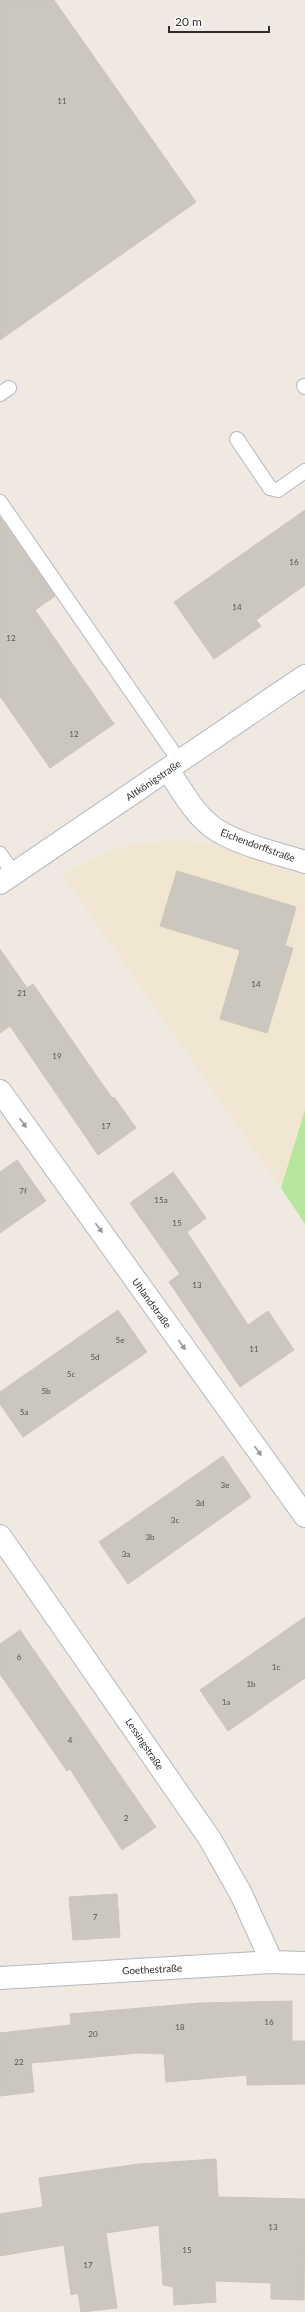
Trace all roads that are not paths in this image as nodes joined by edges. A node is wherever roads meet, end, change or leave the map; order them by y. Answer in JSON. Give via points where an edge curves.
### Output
{"nodes":[{"id":1,"x":236,"y":439,"type":"dead end"},
{"id":2,"x":305,"y":471,"type":"edge"},
{"id":3,"x":0,"y":502,"type":"edge"},
{"id":4,"x":305,"y":676,"type":"edge"},
{"id":5,"x":174,"y":766,"type":"junction"},
{"id":6,"x":0,"y":854,"type":"edge"},
{"id":7,"x":305,"y":862,"type":"edge"},
{"id":8,"x":7,"y":878,"type":"edge"},
{"id":9,"x":0,"y":1091,"type":"edge"},
{"id":10,"x":305,"y":1516,"type":"edge"},
{"id":11,"x":0,"y":1536,"type":"edge"},
{"id":12,"x":272,"y":1962,"type":"junction"},
{"id":13,"x":305,"y":1963,"type":"edge"},
{"id":14,"x":0,"y":1978,"type":"edge"}],
"edges":[{"from":1,"to":2,"type":"lane","via":[[270,488],[278,490]]},
{"from":3,"to":5,"type":"lane"},
{"from":4,"to":5,"type":"street","name":"Altkönigstraße"},
{"from":5,"to":7,"type":"street","name":"Eichendorffstraße","via":[[194,809],[210,826],[228,836]]},
{"from":5,"to":8,"type":"street","name":"Altkönigstraße"},
{"from":6,"to":8,"type":"lane"},
{"from":9,"to":10,"type":"street","name":"Uhlandstraße","one_way":true},
{"from":11,"to":12,"type":"street","name":"Lessingstraße","via":[[210,1839],[241,1894]]},
{"from":12,"to":13,"type":"street","name":"Goethestraße"},
{"from":12,"to":14,"type":"street","name":"Goethestraße"}]}
